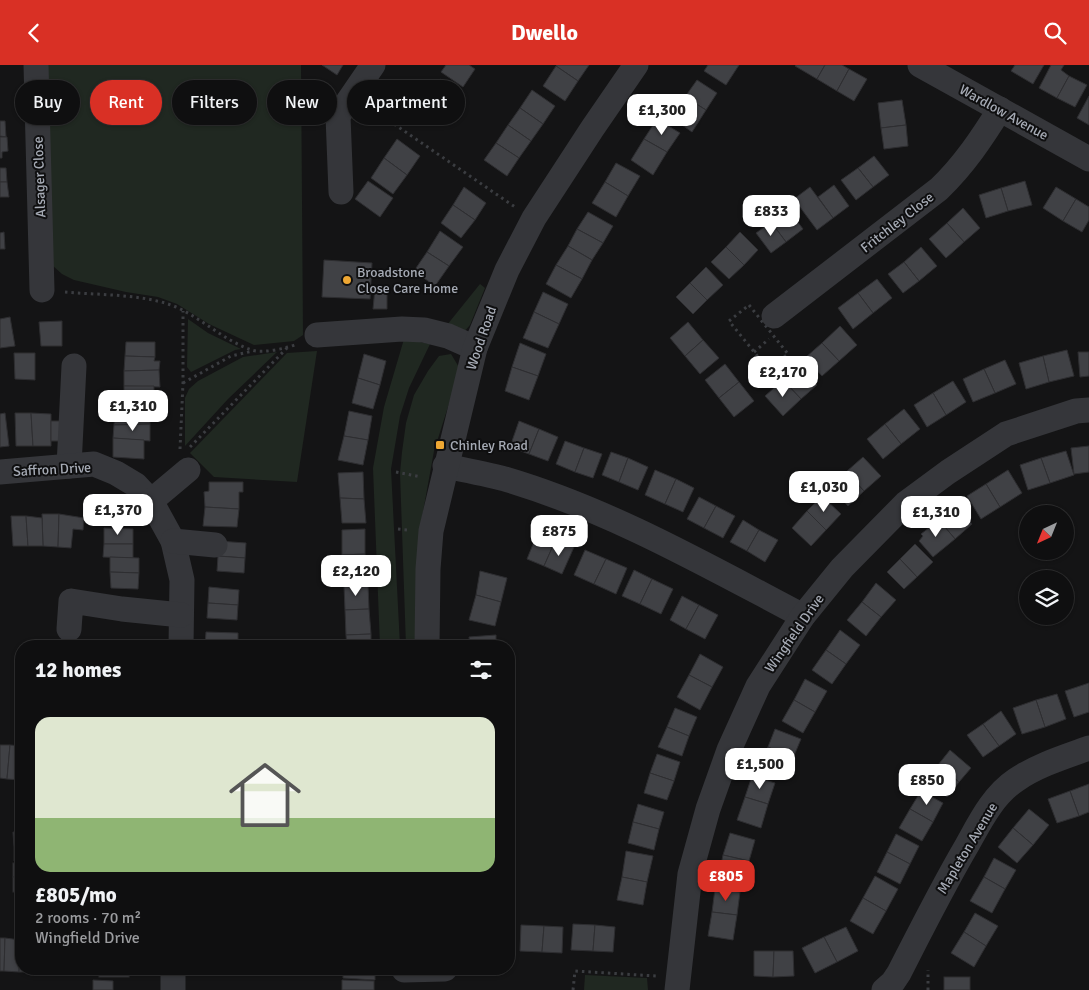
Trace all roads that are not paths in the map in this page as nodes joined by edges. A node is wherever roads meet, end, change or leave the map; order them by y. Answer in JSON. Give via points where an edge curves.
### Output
{"nodes":[{"id":1,"x":36,"y":65,"type":"edge"},
{"id":2,"x":373,"y":65,"type":"edge"},
{"id":3,"x":636,"y":65,"type":"edge"},
{"id":4,"x":920,"y":65,"type":"edge"},
{"id":5,"x":1000,"y":109,"type":"junction"},
{"id":6,"x":1089,"y":159,"type":"edge"},
{"id":7,"x":341,"y":192,"type":"dead end"},
{"id":8,"x":42,"y":290,"type":"road end"},
{"id":9,"x":774,"y":326,"type":"road end"},
{"id":10,"x":317,"y":335,"type":"road end"},
{"id":11,"x":475,"y":348,"type":"junction"},
{"id":12,"x":74,"y":365,"type":"dead end"},
{"id":13,"x":1089,"y":410,"type":"edge"},
{"id":14,"x":185,"y":459,"type":"road end"},
{"id":15,"x":69,"y":466,"type":"junction"},
{"id":16,"x":445,"y":466,"type":"junction"},
{"id":17,"x":0,"y":472,"type":"edge"},
{"id":18,"x":151,"y":501,"type":"junction"},
{"id":19,"x":174,"y":541,"type":"junction"},
{"id":20,"x":215,"y":545,"type":"dead end"},
{"id":21,"x":181,"y":615,"type":"junction"},
{"id":22,"x":802,"y":616,"type":"junction"},
{"id":23,"x":69,"y":629,"type":"dead end"},
{"id":24,"x":181,"y":640,"type":"edge"},
{"id":25,"x":427,"y":640,"type":"edge"},
{"id":26,"x":1089,"y":748,"type":"edge"},
{"id":27,"x":173,"y":975,"type":"edge"},
{"id":28,"x":445,"y":975,"type":"edge"},
{"id":29,"x":678,"y":983,"type":"edge"},
{"id":30,"x":173,"y":990,"type":"edge"},
{"id":31,"x":445,"y":990,"type":"edge"},
{"id":32,"x":884,"y":990,"type":"edge"}],
"edges":[{"from":1,"to":8,"type":"street","name":"Alsager Close"},
{"from":2,"to":7,"type":"street","via":[[338,116]]},
{"from":3,"to":11,"type":"street","name":"Wood Road","via":[[534,218],[507,269]]},
{"from":4,"to":5,"type":"street","name":"Wardlow Avenue"},
{"from":5,"to":6,"type":"street","name":"Wardlow Avenue"},
{"from":5,"to":9,"type":"street","name":"Fritchley Close","via":[[956,173]]},
{"from":10,"to":11,"type":"street","via":[[424,330]]},
{"from":11,"to":16,"type":"street","name":"Wood Road"},
{"from":12,"to":15,"type":"street"},
{"from":13,"to":22,"type":"street","name":"Wingfield Drive","via":[[1076,411],[1006,434],[906,503],[842,568]]},
{"from":14,"to":18,"type":"street"},
{"from":15,"to":17,"type":"street","name":"Saffron Drive"},
{"from":15,"to":18,"type":"street","name":"Saffron Drive","via":[[94,464],[116,473],[136,485]]},
{"from":16,"to":22,"type":"street","via":[[504,479],[638,531]]},
{"from":16,"to":25,"type":"street","name":"Wood Road","via":[[431,531]]},
{"from":18,"to":19,"type":"street","name":"Saffron Drive"},
{"from":19,"to":20,"type":"street"},
{"from":19,"to":21,"type":"street","name":"Saffron Drive","via":[[182,581]]},
{"from":21,"to":23,"type":"street","via":[[122,609],[71,594]]},
{"from":21,"to":24,"type":"street","name":"Saffron Drive"},
{"from":22,"to":29,"type":"street","name":"Wingfield Drive","via":[[758,686],[728,750],[708,809],[690,874]]},
{"from":26,"to":32,"type":"street","name":"Mapleton Avenue","via":[[1028,773],[1014,781],[994,801],[934,902],[899,973]]},
{"from":27,"to":30,"type":"street"},
{"from":28,"to":31,"type":"street"}]}
